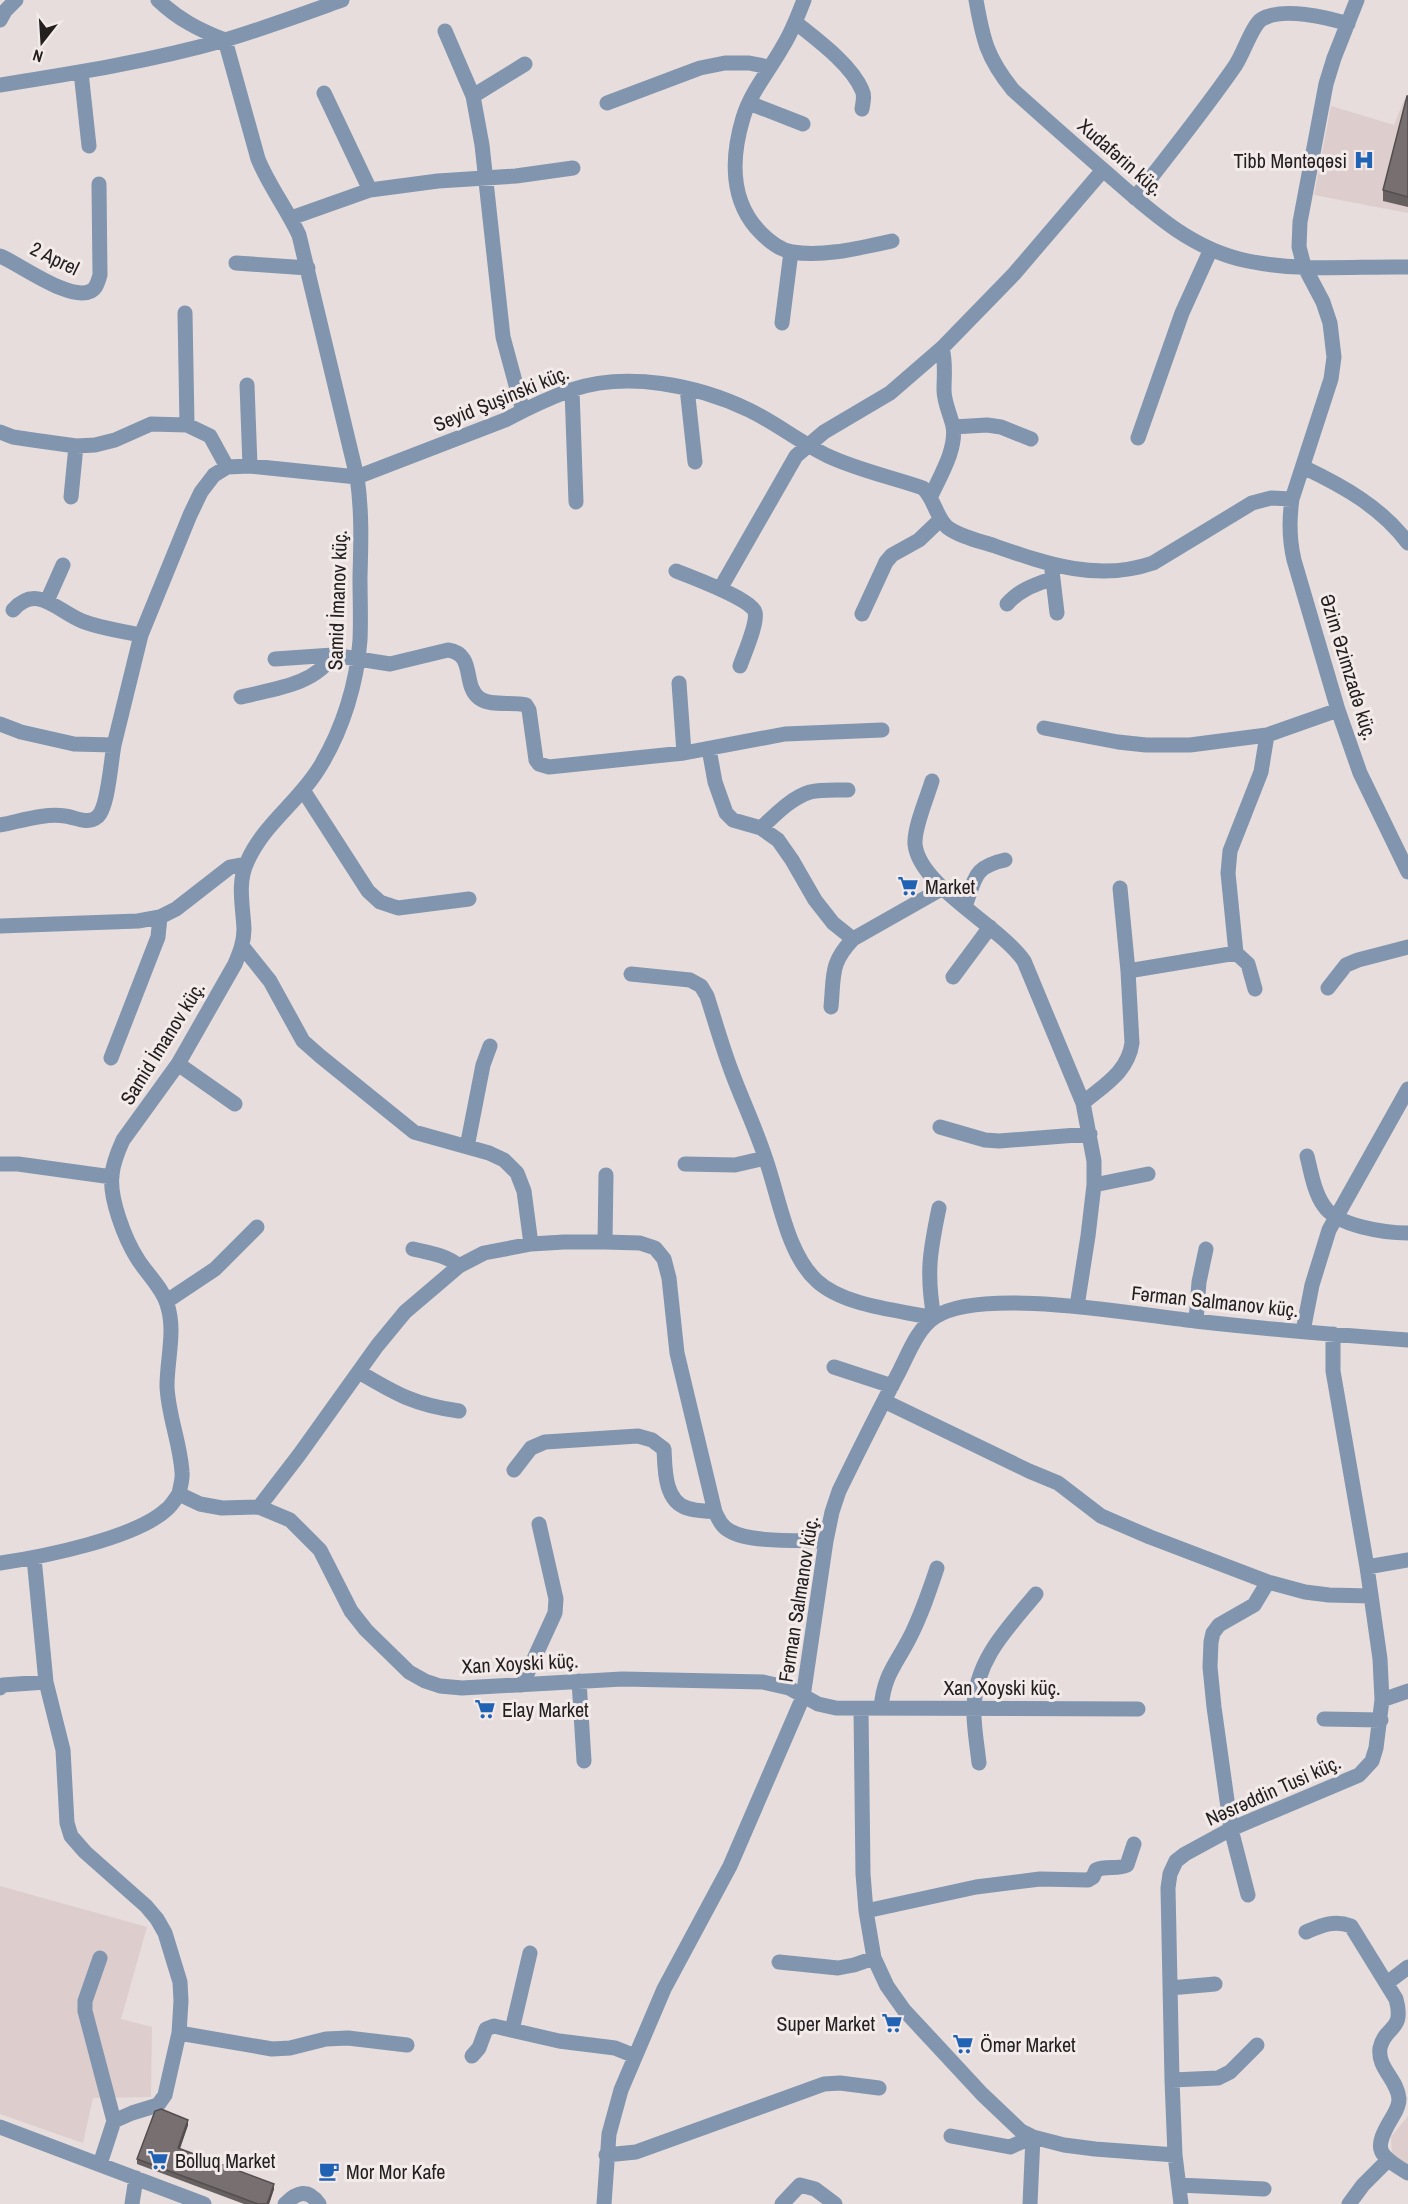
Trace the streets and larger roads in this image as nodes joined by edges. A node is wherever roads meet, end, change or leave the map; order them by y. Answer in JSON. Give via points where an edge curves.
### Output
{"nodes":[{"id":1,"x":16,"y":0,"type":"edge"},
{"id":2,"x":158,"y":0,"type":"edge"},
{"id":3,"x":342,"y":0,"type":"edge"},
{"id":4,"x":804,"y":0,"type":"edge"},
{"id":5,"x":976,"y":0,"type":"edge"},
{"id":6,"x":1357,"y":0,"type":"edge"},
{"id":7,"x":0,"y":20,"type":"edge"},
{"id":8,"x":795,"y":22,"type":"junction"},
{"id":9,"x":1348,"y":24,"type":"junction"},
{"id":10,"x":445,"y":31,"type":"dead end"},
{"id":11,"x":225,"y":40,"type":"junction"},
{"id":12,"x":525,"y":64,"type":"dead end"},
{"id":13,"x":770,"y":67,"type":"junction"},
{"id":14,"x":81,"y":72,"type":"junction"},
{"id":15,"x":0,"y":85,"type":"edge"},
{"id":16,"x":324,"y":93,"type":"dead end"},
{"id":17,"x":473,"y":96,"type":"junction"},
{"id":18,"x":607,"y":103,"type":"dead end"},
{"id":19,"x":749,"y":103,"type":"junction"},
{"id":20,"x":862,"y":109,"type":"dead end"},
{"id":21,"x":803,"y":124,"type":"dead end"},
{"id":22,"x":89,"y":146,"type":"dead end"},
{"id":23,"x":573,"y":168,"type":"dead end"},
{"id":24,"x":1103,"y":170,"type":"junction"},
{"id":25,"x":485,"y":177,"type":"junction"},
{"id":26,"x":99,"y":184,"type":"dead end"},
{"id":27,"x":370,"y":190,"type":"junction"},
{"id":28,"x":1135,"y":198,"type":"junction"},
{"id":29,"x":291,"y":218,"type":"junction"},
{"id":30,"x":892,"y":241,"type":"dead end"},
{"id":31,"x":1211,"y":249,"type":"junction"},
{"id":32,"x":791,"y":252,"type":"junction"},
{"id":33,"x":0,"y":256,"type":"edge"},
{"id":34,"x":236,"y":263,"type":"dead end"},
{"id":35,"x":1304,"y":266,"type":"junction"},
{"id":36,"x":1408,"y":267,"type":"edge"},
{"id":37,"x":308,"y":268,"type":"junction"},
{"id":38,"x":185,"y":313,"type":"dead end"},
{"id":39,"x":782,"y":322,"type":"dead end"},
{"id":40,"x":942,"y":348,"type":"junction"},
{"id":41,"x":247,"y":385,"type":"dead end"},
{"id":42,"x":687,"y":388,"type":"junction"},
{"id":43,"x":572,"y":390,"type":"junction"},
{"id":44,"x":523,"y":411,"type":"junction"},
{"id":45,"x":186,"y":425,"type":"junction"},
{"id":46,"x":953,"y":427,"type":"junction"},
{"id":47,"x":0,"y":432,"type":"edge"},
{"id":48,"x":1138,"y":438,"type":"dead end"},
{"id":49,"x":1031,"y":439,"type":"dead end"},
{"id":50,"x":808,"y":444,"type":"junction"},
{"id":51,"x":76,"y":446,"type":"junction"},
{"id":52,"x":695,"y":462,"type":"dead end"},
{"id":53,"x":227,"y":466,"type":"junction"},
{"id":54,"x":250,"y":466,"type":"junction"},
{"id":55,"x":1303,"y":467,"type":"junction"},
{"id":56,"x":357,"y":477,"type":"junction"},
{"id":57,"x":932,"y":496,"type":"junction"},
{"id":58,"x":71,"y":497,"type":"dead end"},
{"id":59,"x":1292,"y":499,"type":"junction"},
{"id":60,"x":576,"y":502,"type":"dead end"},
{"id":61,"x":940,"y":519,"type":"junction"},
{"id":62,"x":1406,"y":534,"type":"edge"},
{"id":63,"x":63,"y":565,"type":"dead end"},
{"id":64,"x":676,"y":571,"type":"dead end"},
{"id":65,"x":1052,"y":572,"type":"junction"},
{"id":66,"x":720,"y":589,"type":"junction"},
{"id":67,"x":47,"y":601,"type":"junction"},
{"id":68,"x":1007,"y":604,"type":"dead end"},
{"id":69,"x":13,"y":610,"type":"dead end"},
{"id":70,"x":1057,"y":613,"type":"dead end"},
{"id":71,"x":862,"y":614,"type":"dead end"},
{"id":72,"x":141,"y":635,"type":"junction"},
{"id":73,"x":333,"y":655,"type":"junction"},
{"id":74,"x":357,"y":658,"type":"junction"},
{"id":75,"x":275,"y":659,"type":"dead end"},
{"id":76,"x":740,"y":666,"type":"dead end"},
{"id":77,"x":679,"y":683,"type":"dead end"},
{"id":78,"x":241,"y":697,"type":"dead end"},
{"id":79,"x":1338,"y":710,"type":"junction"},
{"id":80,"x":0,"y":724,"type":"edge"},
{"id":81,"x":1044,"y":728,"type":"dead end"},
{"id":82,"x":882,"y":730,"type":"dead end"},
{"id":83,"x":1267,"y":735,"type":"junction"},
{"id":84,"x":114,"y":745,"type":"junction"},
{"id":85,"x":709,"y":749,"type":"junction"},
{"id":86,"x":684,"y":753,"type":"junction"},
{"id":87,"x":932,"y":781,"type":"dead end"},
{"id":88,"x":303,"y":790,"type":"junction"},
{"id":89,"x":848,"y":790,"type":"dead end"},
{"id":90,"x":0,"y":825,"type":"edge"},
{"id":91,"x":761,"y":828,"type":"junction"},
{"id":92,"x":1005,"y":860,"type":"dead end"},
{"id":93,"x":246,"y":864,"type":"junction"},
{"id":94,"x":1408,"y":872,"type":"edge"},
{"id":95,"x":943,"y":888,"type":"junction"},
{"id":96,"x":1120,"y":888,"type":"dead end"},
{"id":97,"x":469,"y":899,"type":"dead end"},
{"id":98,"x":965,"y":906,"type":"junction"},
{"id":99,"x":160,"y":916,"type":"junction"},
{"id":100,"x":0,"y":926,"type":"edge"},
{"id":101,"x":990,"y":927,"type":"junction"},
{"id":102,"x":853,"y":939,"type":"junction"},
{"id":103,"x":242,"y":946,"type":"junction"},
{"id":104,"x":1408,"y":948,"type":"edge"},
{"id":105,"x":1236,"y":953,"type":"junction"},
{"id":106,"x":1128,"y":971,"type":"junction"},
{"id":107,"x":631,"y":974,"type":"dead end"},
{"id":108,"x":953,"y":977,"type":"dead end"},
{"id":109,"x":1255,"y":988,"type":"dead end"},
{"id":110,"x":1328,"y":988,"type":"dead end"},
{"id":111,"x":831,"y":1007,"type":"dead end"},
{"id":112,"x":490,"y":1046,"type":"dead end"},
{"id":113,"x":111,"y":1059,"type":"dead end"},
{"id":114,"x":178,"y":1064,"type":"junction"},
{"id":115,"x":1408,"y":1089,"type":"edge"},
{"id":116,"x":1083,"y":1103,"type":"junction"},
{"id":117,"x":235,"y":1104,"type":"dead end"},
{"id":118,"x":940,"y":1127,"type":"dead end"},
{"id":119,"x":1090,"y":1134,"type":"junction"},
{"id":120,"x":467,"y":1147,"type":"junction"},
{"id":121,"x":1307,"y":1156,"type":"dead end"},
{"id":122,"x":765,"y":1158,"type":"junction"},
{"id":123,"x":0,"y":1164,"type":"edge"},
{"id":124,"x":685,"y":1164,"type":"dead end"},
{"id":125,"x":1148,"y":1173,"type":"dead end"},
{"id":126,"x":606,"y":1175,"type":"dead end"},
{"id":127,"x":112,"y":1177,"type":"junction"},
{"id":128,"x":1094,"y":1185,"type":"junction"},
{"id":129,"x":939,"y":1208,"type":"dead end"},
{"id":130,"x":1336,"y":1216,"type":"junction"},
{"id":131,"x":257,"y":1227,"type":"dead end"},
{"id":132,"x":1408,"y":1233,"type":"edge"},
{"id":133,"x":605,"y":1242,"type":"junction"},
{"id":134,"x":531,"y":1244,"type":"junction"},
{"id":135,"x":413,"y":1249,"type":"dead end"},
{"id":136,"x":1206,"y":1249,"type":"dead end"},
{"id":137,"x":459,"y":1266,"type":"junction"},
{"id":138,"x":167,"y":1301,"type":"junction"},
{"id":139,"x":1077,"y":1306,"type":"junction"},
{"id":140,"x":934,"y":1318,"type":"junction"},
{"id":141,"x":1196,"y":1321,"type":"junction"},
{"id":142,"x":1304,"y":1331,"type":"junction"},
{"id":143,"x":1333,"y":1334,"type":"junction"},
{"id":144,"x":1408,"y":1340,"type":"edge"},
{"id":145,"x":834,"y":1367,"type":"dead end"},
{"id":146,"x":359,"y":1371,"type":"junction"},
{"id":147,"x":892,"y":1386,"type":"junction"},
{"id":148,"x":884,"y":1401,"type":"junction"},
{"id":149,"x":459,"y":1411,"type":"dead end"},
{"id":150,"x":514,"y":1470,"type":"dead end"},
{"id":151,"x":179,"y":1494,"type":"junction"},
{"id":152,"x":259,"y":1507,"type":"junction"},
{"id":153,"x":715,"y":1512,"type":"junction"},
{"id":154,"x":539,"y":1524,"type":"dead end"},
{"id":155,"x":826,"y":1541,"type":"junction"},
{"id":156,"x":34,"y":1558,"type":"junction"},
{"id":157,"x":1408,"y":1560,"type":"edge"},
{"id":158,"x":0,"y":1563,"type":"edge"},
{"id":159,"x":1367,"y":1567,"type":"junction"},
{"id":160,"x":937,"y":1568,"type":"dead end"},
{"id":161,"x":1268,"y":1582,"type":"junction"},
{"id":162,"x":1036,"y":1594,"type":"dead end"},
{"id":163,"x":1371,"y":1596,"type":"junction"},
{"id":164,"x":579,"y":1681,"type":"junction"},
{"id":165,"x":46,"y":1682,"type":"junction"},
{"id":166,"x":522,"y":1685,"type":"junction"},
{"id":167,"x":0,"y":1688,"type":"edge"},
{"id":168,"x":1408,"y":1691,"type":"edge"},
{"id":169,"x":803,"y":1697,"type":"junction"},
{"id":170,"x":1382,"y":1700,"type":"junction"},
{"id":171,"x":974,"y":1707,"type":"junction"},
{"id":172,"x":881,"y":1708,"type":"junction"},
{"id":173,"x":1138,"y":1708,"type":"dead end"},
{"id":174,"x":861,"y":1709,"type":"junction"},
{"id":175,"x":1324,"y":1719,"type":"dead end"},
{"id":176,"x":1381,"y":1720,"type":"junction"},
{"id":177,"x":584,"y":1761,"type":"dead end"},
{"id":178,"x":979,"y":1762,"type":"dead end"},
{"id":179,"x":1231,"y":1829,"type":"junction"},
{"id":180,"x":1134,"y":1844,"type":"dead end"},
{"id":181,"x":1248,"y":1895,"type":"dead end"},
{"id":182,"x":866,"y":1911,"type":"junction"},
{"id":183,"x":1306,"y":1932,"type":"dead end"},
{"id":184,"x":530,"y":1953,"type":"dead end"},
{"id":185,"x":874,"y":1958,"type":"junction"},
{"id":186,"x":100,"y":1959,"type":"dead end"},
{"id":187,"x":779,"y":1962,"type":"dead end"},
{"id":188,"x":1408,"y":1967,"type":"edge"},
{"id":189,"x":1387,"y":1983,"type":"junction"},
{"id":190,"x":1215,"y":1984,"type":"dead end"},
{"id":191,"x":1170,"y":1988,"type":"junction"},
{"id":192,"x":512,"y":2030,"type":"junction"},
{"id":193,"x":179,"y":2033,"type":"junction"},
{"id":194,"x":406,"y":2045,"type":"dead end"},
{"id":195,"x":1257,"y":2045,"type":"dead end"},
{"id":196,"x":472,"y":2056,"type":"dead end"},
{"id":197,"x":635,"y":2056,"type":"junction"},
{"id":198,"x":1172,"y":2080,"type":"junction"},
{"id":199,"x":879,"y":2088,"type":"dead end"},
{"id":200,"x":114,"y":2121,"type":"junction"},
{"id":201,"x":0,"y":2127,"type":"edge"},
{"id":202,"x":951,"y":2136,"type":"dead end"},
{"id":203,"x":1033,"y":2137,"type":"junction"},
{"id":204,"x":1175,"y":2155,"type":"junction"},
{"id":205,"x":606,"y":2156,"type":"junction"},
{"id":206,"x":1387,"y":2161,"type":"junction"},
{"id":207,"x":100,"y":2164,"type":"junction"},
{"id":208,"x":1408,"y":2173,"type":"edge"},
{"id":209,"x":136,"y":2178,"type":"junction"},
{"id":210,"x":1179,"y":2186,"type":"junction"},
{"id":211,"x":1264,"y":2189,"type":"dead end"},
{"id":212,"x":132,"y":2204,"type":"edge"},
{"id":213,"x":204,"y":2204,"type":"edge"},
{"id":214,"x":285,"y":2204,"type":"edge"},
{"id":215,"x":319,"y":2204,"type":"edge"},
{"id":216,"x":604,"y":2204,"type":"edge"},
{"id":217,"x":782,"y":2204,"type":"edge"},
{"id":218,"x":835,"y":2204,"type":"edge"},
{"id":219,"x":1030,"y":2204,"type":"edge"},
{"id":220,"x":1181,"y":2204,"type":"edge"},
{"id":221,"x":1348,"y":2204,"type":"edge"}],
"edges":[{"from":1,"to":7,"type":"street"},
{"from":2,"to":11,"type":"street","via":[[196,29]]},
{"from":3,"to":11,"type":"street"},
{"from":4,"to":8,"type":"street"},
{"from":5,"to":24,"type":"street","name":"Xudafərin küç.","via":[[982,35],[998,72]]},
{"from":6,"to":9,"type":"street","name":"Əzim Əzimzadə küç."},
{"from":8,"to":13,"type":"street"},
{"from":8,"to":20,"type":"street","via":[[831,51],[851,74],[862,90]]},
{"from":9,"to":28,"type":"street","via":[[1328,17],[1286,14],[1260,20],[1241,59]]},
{"from":9,"to":35,"type":"street","name":"Əzim Əzimzadə küç.","via":[[1326,84],[1300,222],[1299,247]]},
{"from":10,"to":17,"type":"street"},
{"from":11,"to":14,"type":"street"},
{"from":11,"to":29,"type":"street","name":"Samid İmanov küç.","via":[[258,159]]},
{"from":12,"to":17,"type":"street"},
{"from":13,"to":18,"type":"street","via":[[726,63],[700,68]]},
{"from":13,"to":19,"type":"street"},
{"from":14,"to":15,"type":"street"},
{"from":14,"to":22,"type":"street"},
{"from":16,"to":27,"type":"street"},
{"from":17,"to":25,"type":"street"},
{"from":19,"to":21,"type":"street"},
{"from":19,"to":32,"type":"street","via":[[735,159],[741,205],[772,244]]},
{"from":23,"to":25,"type":"street"},
{"from":24,"to":28,"type":"street","name":"Xudafərin küç."},
{"from":24,"to":40,"type":"street","via":[[1014,274]]},
{"from":25,"to":27,"type":"street"},
{"from":25,"to":44,"type":"street","via":[[503,337]]},
{"from":26,"to":33,"type":"street","name":"2 Aprel","via":[[100,275],[92,291],[72,291],[38,278]]},
{"from":27,"to":29,"type":"street"},
{"from":28,"to":31,"type":"street","name":"Xudafərin küç.","via":[[1188,239]]},
{"from":29,"to":37,"type":"street","name":"Samid İmanov küç."},
{"from":30,"to":32,"type":"street","via":[[847,251]]},
{"from":31,"to":35,"type":"street","name":"Xudafərin küç.","via":[[1247,261]]},
{"from":31,"to":48,"type":"street","via":[[1182,313]]},
{"from":32,"to":39,"type":"street"},
{"from":34,"to":37,"type":"street"},
{"from":35,"to":36,"type":"street","name":"Xudafərin küç."},
{"from":35,"to":55,"type":"street","name":"Əzim Əzimzadə küç.","via":[[1330,322],[1334,357],[1331,379]]},
{"from":37,"to":56,"type":"street","name":"Samid İmanov küç."},
{"from":38,"to":45,"type":"street"},
{"from":40,"to":46,"type":"street","via":[[944,391]]},
{"from":40,"to":50,"type":"street","via":[[890,393]]},
{"from":41,"to":54,"type":"street"},
{"from":42,"to":43,"type":"street","name":"Seyid Şuşinski küç.","via":[[613,383]]},
{"from":42,"to":50,"type":"street","name":"Seyid Şuşinski küç.","via":[[751,411]]},
{"from":42,"to":52,"type":"street"},
{"from":43,"to":44,"type":"street","name":"Seyid Şuşinski küç."},
{"from":43,"to":60,"type":"street"},
{"from":44,"to":56,"type":"street","name":"Seyid Şuşinski küç."},
{"from":45,"to":51,"type":"street","via":[[151,424],[115,440]]},
{"from":45,"to":53,"type":"street","via":[[210,436]]},
{"from":46,"to":49,"type":"street","via":[[1001,427]]},
{"from":46,"to":57,"type":"street","via":[[950,450]]},
{"from":47,"to":51,"type":"street"},
{"from":50,"to":57,"type":"street","name":"Seyid Şuşinski küç.","via":[[852,466],[923,488]]},
{"from":50,"to":66,"type":"street","via":[[796,456]]},
{"from":51,"to":58,"type":"street"},
{"from":53,"to":54,"type":"street","name":"Seyid Şuşinski küç."},
{"from":53,"to":72,"type":"street","via":[[214,474],[201,492]]},
{"from":54,"to":56,"type":"street","name":"Seyid Şuşinski küç."},
{"from":55,"to":59,"type":"street","name":"Əzim Əzimzadə küç."},
{"from":55,"to":62,"type":"street","via":[[1341,485]]},
{"from":56,"to":74,"type":"street","name":"Samid İmanov küç.","via":[[361,516]]},
{"from":57,"to":61,"type":"street"},
{"from":59,"to":65,"type":"street","via":[[1262,499],[1153,564],[1137,569]]},
{"from":59,"to":79,"type":"street","name":"Əzim Əzimzadə küç.","via":[[1291,548]]},
{"from":61,"to":65,"type":"street","via":[[960,534]]},
{"from":61,"to":71,"type":"street","via":[[919,540],[886,562]]},
{"from":63,"to":67,"type":"street"},
{"from":64,"to":66,"type":"street"},
{"from":65,"to":68,"type":"street"},
{"from":65,"to":70,"type":"street"},
{"from":66,"to":76,"type":"street","via":[[753,607],[756,613]]},
{"from":67,"to":69,"type":"street","via":[[29,598]]},
{"from":67,"to":72,"type":"street","via":[[81,620]]},
{"from":72,"to":84,"type":"street"},
{"from":73,"to":74,"type":"street"},
{"from":73,"to":75,"type":"street"},
{"from":73,"to":78,"type":"street","via":[[317,673],[291,685]]},
{"from":74,"to":86,"type":"street","via":[[390,664],[456,651],[463,657],[474,693],[480,699],[525,705],[536,760],[549,767]]},
{"from":74,"to":88,"type":"street","name":"Samid İmanov küç.","via":[[354,684],[340,724],[322,764]]},
{"from":77,"to":86,"type":"street"},
{"from":79,"to":83,"type":"street"},
{"from":79,"to":94,"type":"street","name":"Əzim Əzimzadə küç.","via":[[1359,773]]},
{"from":80,"to":84,"type":"street","via":[[74,744]]},
{"from":81,"to":83,"type":"street","via":[[1146,745],[1190,745]]},
{"from":82,"to":85,"type":"street","via":[[785,734]]},
{"from":83,"to":105,"type":"street","via":[[1261,772],[1230,851],[1228,873]]},
{"from":84,"to":90,"type":"street","via":[[103,808],[97,817],[88,821],[49,816]]},
{"from":85,"to":86,"type":"street"},
{"from":85,"to":91,"type":"street","via":[[726,813],[733,820]]},
{"from":87,"to":95,"type":"street","via":[[915,843],[926,869]]},
{"from":88,"to":93,"type":"street","name":"Samid İmanov küç.","via":[[269,826]]},
{"from":88,"to":97,"type":"street","via":[[368,891],[380,902],[398,908]]},
{"from":89,"to":91,"type":"street","via":[[802,795]]},
{"from":91,"to":102,"type":"street","via":[[778,840],[815,900]]},
{"from":92,"to":98,"type":"street","via":[[979,871]]},
{"from":93,"to":99,"type":"street","via":[[230,867],[176,909]]},
{"from":93,"to":103,"type":"street","name":"Samid İmanov küç.","via":[[241,886]]},
{"from":95,"to":98,"type":"street"},
{"from":95,"to":102,"type":"street"},
{"from":96,"to":106,"type":"street"},
{"from":98,"to":101,"type":"street"},
{"from":99,"to":100,"type":"street","via":[[138,921]]},
{"from":99,"to":113,"type":"street","via":[[158,937]]},
{"from":101,"to":108,"type":"street"},
{"from":101,"to":116,"type":"street","via":[[1024,961]]},
{"from":102,"to":111,"type":"street","via":[[834,967]]},
{"from":103,"to":114,"type":"street","name":"Samid İmanov küç."},
{"from":103,"to":120,"type":"street","via":[[270,981],[303,1041],[414,1132]]},
{"from":104,"to":110,"type":"street","via":[[1346,965]]},
{"from":105,"to":106,"type":"street"},
{"from":105,"to":109,"type":"street","via":[[1248,964]]},
{"from":106,"to":116,"type":"street","via":[[1131,1054],[1125,1067]]},
{"from":107,"to":122,"type":"street","via":[[690,980],[701,986]]},
{"from":112,"to":120,"type":"street"},
{"from":114,"to":117,"type":"street"},
{"from":114,"to":127,"type":"street","name":"Samid İmanov küç.","via":[[123,1140]]},
{"from":115,"to":130,"type":"street"},
{"from":116,"to":119,"type":"street"},
{"from":118,"to":119,"type":"street","via":[[999,1141]]},
{"from":119,"to":128,"type":"street"},
{"from":120,"to":134,"type":"street","via":[[504,1160],[517,1173],[524,1191]]},
{"from":121,"to":130,"type":"street","via":[[1318,1194],[1325,1208]]},
{"from":122,"to":124,"type":"street","via":[[735,1166]]},
{"from":122,"to":140,"type":"street","via":[[793,1247],[817,1281],[834,1293],[860,1302]]},
{"from":123,"to":127,"type":"street"},
{"from":125,"to":128,"type":"street"},
{"from":126,"to":133,"type":"street"},
{"from":127,"to":138,"type":"street","name":"Samid İmanov küç.","via":[[113,1197],[125,1233],[136,1257]]},
{"from":128,"to":139,"type":"street"},
{"from":129,"to":140,"type":"street","via":[[928,1270]]},
{"from":130,"to":132,"type":"street","via":[[1365,1227]]},
{"from":130,"to":142,"type":"street","via":[[1322,1248]]},
{"from":131,"to":138,"type":"street","via":[[215,1269]]},
{"from":133,"to":134,"type":"street"},
{"from":133,"to":153,"type":"street","via":[[640,1243],[655,1248],[664,1259],[677,1353]]},
{"from":134,"to":137,"type":"street","via":[[484,1253]]},
{"from":135,"to":137,"type":"street","via":[[451,1259]]},
{"from":136,"to":141,"type":"street"},
{"from":137,"to":146,"type":"street","via":[[405,1312]]},
{"from":138,"to":151,"type":"street","name":"Samid İmanov küç.","via":[[171,1330],[168,1403],[183,1474]]},
{"from":139,"to":140,"type":"street","name":"Fərman Salmanov küç.","via":[[964,1306]]},
{"from":139,"to":141,"type":"street","name":"Fərman Salmanov küç."},
{"from":140,"to":147,"type":"street","name":"Fərman Salmanov küç.","via":[[915,1341]]},
{"from":141,"to":142,"type":"street","name":"Fərman Salmanov küç."},
{"from":142,"to":143,"type":"street","name":"Fərman Salmanov küç."},
{"from":143,"to":144,"type":"street","name":"Fərman Salmanov küç."},
{"from":143,"to":159,"type":"street","name":"Nəsrəddin Tusi küç.","via":[[1333,1371]]},
{"from":145,"to":147,"type":"street"},
{"from":146,"to":149,"type":"street","via":[[397,1395]]},
{"from":146,"to":152,"type":"street"},
{"from":147,"to":148,"type":"street","name":"Fərman Salmanov küç."},
{"from":148,"to":155,"type":"street","name":"Fərman Salmanov küç.","via":[[839,1491]]},
{"from":148,"to":161,"type":"street","via":[[1058,1484],[1101,1516]]},
{"from":150,"to":153,"type":"street","via":[[531,1448],[545,1442],[638,1436],[664,1449],[666,1482],[675,1499],[685,1508]]},
{"from":151,"to":152,"type":"street","name":"Xan Xoyski küç.","via":[[200,1504],[222,1508]]},
{"from":151,"to":156,"type":"street","via":[[166,1510],[118,1535]]},
{"from":152,"to":166,"type":"street","name":"Xan Xoyski küç.","via":[[290,1520],[309,1537],[320,1550],[351,1611],[409,1672],[440,1686]]},
{"from":153,"to":155,"type":"street","via":[[729,1531],[739,1535]]},
{"from":154,"to":166,"type":"street","via":[[556,1599],[555,1613]]},
{"from":155,"to":169,"type":"street","name":"Fərman Salmanov küç."},
{"from":156,"to":158,"type":"street"},
{"from":156,"to":165,"type":"street"},
{"from":157,"to":159,"type":"street"},
{"from":159,"to":163,"type":"street","name":"Nəsrəddin Tusi küç."},
{"from":160,"to":172,"type":"street","via":[[924,1606],[886,1678]]},
{"from":161,"to":163,"type":"street","via":[[1305,1592]]},
{"from":161,"to":179,"type":"street","via":[[1254,1605],[1219,1625],[1211,1642],[1214,1707]]},
{"from":162,"to":171,"type":"street","via":[[990,1650],[981,1668]]},
{"from":163,"to":170,"type":"street","name":"Nəsrəddin Tusi küç."},
{"from":164,"to":166,"type":"street","name":"Xan Xoyski küç."},
{"from":164,"to":169,"type":"street","name":"Xan Xoyski küç.","via":[[763,1682],[789,1688]]},
{"from":164,"to":177,"type":"street"},
{"from":165,"to":167,"type":"street"},
{"from":165,"to":193,"type":"street","via":[[63,1750],[71,1836],[146,1906],[165,1933],[180,1982]]},
{"from":168,"to":170,"type":"street"},
{"from":169,"to":174,"type":"street","name":"Xan Xoyski küç.","via":[[836,1708]]},
{"from":169,"to":197,"type":"street","name":"Fərman Salmanov küç.","via":[[730,1866],[664,1989]]},
{"from":170,"to":176,"type":"street","name":"Nəsrəddin Tusi küç."},
{"from":171,"to":172,"type":"street","name":"Xan Xoyski küç."},
{"from":171,"to":173,"type":"street","name":"Xan Xoyski küç."},
{"from":171,"to":178,"type":"street"},
{"from":172,"to":174,"type":"street","name":"Xan Xoyski küç."},
{"from":174,"to":182,"type":"street"},
{"from":175,"to":176,"type":"street"},
{"from":176,"to":179,"type":"street","name":"Nəsrəddin Tusi küç.","via":[[1372,1761],[1359,1774]]},
{"from":179,"to":181,"type":"street"},
{"from":179,"to":191,"type":"street","name":"Nəsrəddin Tusi küç.","via":[[1185,1854],[1170,1874]]},
{"from":180,"to":182,"type":"street","via":[[1128,1865],[1103,1867],[1088,1880],[1040,1879],[976,1887]]},
{"from":182,"to":185,"type":"street"},
{"from":183,"to":189,"type":"street","via":[[1331,1922],[1352,1926]]},
{"from":184,"to":192,"type":"street"},
{"from":185,"to":187,"type":"street","via":[[838,1968]]},
{"from":185,"to":203,"type":"street","via":[[904,2010],[1006,2119]]},
{"from":186,"to":200,"type":"street","via":[[84,2011]]},
{"from":188,"to":189,"type":"street"},
{"from":189,"to":206,"type":"street","via":[[1400,2012],[1398,2023],[1382,2041],[1380,2050],[1380,2060],[1399,2098],[1380,2144]]},
{"from":190,"to":191,"type":"street"},
{"from":191,"to":198,"type":"street","name":"Nəsrəddin Tusi küç."},
{"from":192,"to":196,"type":"street","via":[[489,2027]]},
{"from":192,"to":197,"type":"street","via":[[615,2048]]},
{"from":193,"to":194,"type":"street","via":[[272,2049],[348,2038]]},
{"from":193,"to":200,"type":"street","via":[[165,2095],[158,2105]]},
{"from":195,"to":198,"type":"street","via":[[1230,2073],[1218,2078]]},
{"from":197,"to":205,"type":"street","name":"Fərman Salmanov küç.","via":[[614,2112]]},
{"from":198,"to":204,"type":"street","name":"Nəsrəddin Tusi küç."},
{"from":199,"to":205,"type":"street","via":[[824,2084],[636,2152]]},
{"from":200,"to":207,"type":"street"},
{"from":201,"to":207,"type":"street"},
{"from":202,"to":203,"type":"street","via":[[1010,2147]]},
{"from":203,"to":204,"type":"street","via":[[1095,2149]]},
{"from":203,"to":219,"type":"street"},
{"from":204,"to":210,"type":"street","name":"Nəsrəddin Tusi küç."},
{"from":205,"to":216,"type":"street","name":"Fərman Salmanov küç."},
{"from":206,"to":208,"type":"street"},
{"from":206,"to":221,"type":"street"},
{"from":207,"to":209,"type":"street"},
{"from":209,"to":212,"type":"street"},
{"from":209,"to":213,"type":"street"},
{"from":210,"to":211,"type":"street"},
{"from":210,"to":220,"type":"street","name":"Nəsrəddin Tusi küç."},
{"from":214,"to":215,"type":"street","via":[[302,2192]]},
{"from":217,"to":218,"type":"street","via":[[800,2185],[815,2189]]}]}
